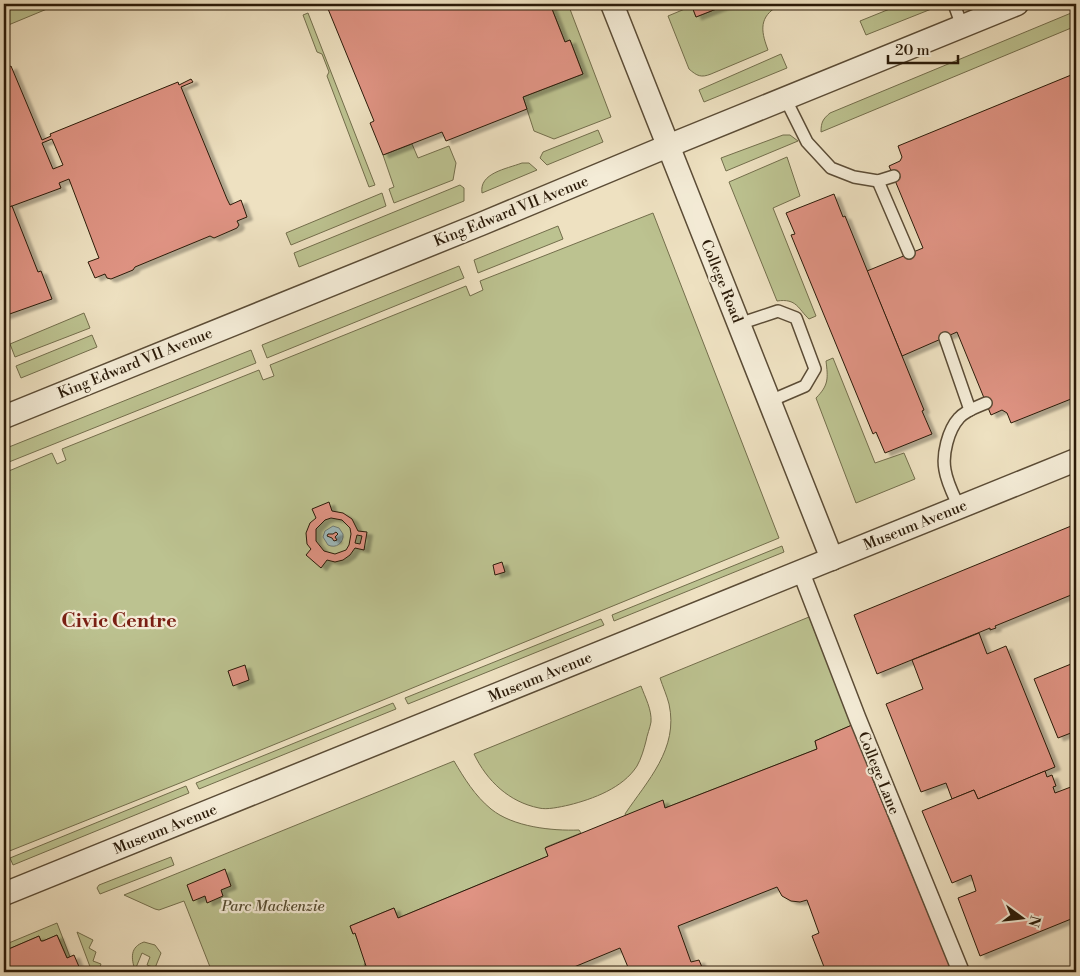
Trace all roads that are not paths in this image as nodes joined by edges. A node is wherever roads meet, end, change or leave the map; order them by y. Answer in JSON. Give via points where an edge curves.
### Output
{"nodes":[{"id":1,"x":612,"y":4,"type":"edge"},
{"id":2,"x":954,"y":4,"type":"edge"},
{"id":3,"x":1017,"y":4,"type":"edge"},
{"id":4,"x":962,"y":26,"type":"junction"},
{"id":5,"x":786,"y":98,"type":"junction"},
{"id":6,"x":668,"y":146,"type":"junction"},
{"id":7,"x":894,"y":176,"type":"dead end"},
{"id":8,"x":878,"y":180,"type":"junction"},
{"id":9,"x":909,"y":254,"type":"dead end"},
{"id":10,"x":739,"y":324,"type":"junction"},
{"id":11,"x":945,"y":338,"type":"dead end"},
{"id":12,"x":770,"y":401,"type":"junction"},
{"id":13,"x":986,"y":403,"type":"dead end"},
{"id":14,"x":970,"y":410,"type":"junction"},
{"id":15,"x":4,"y":417,"type":"edge"},
{"id":16,"x":1076,"y":460,"type":"edge"},
{"id":17,"x":959,"y":508,"type":"junction"},
{"id":18,"x":832,"y":559,"type":"junction"},
{"id":19,"x":801,"y":572,"type":"junction"},
{"id":20,"x":4,"y":894,"type":"edge"},
{"id":21,"x":961,"y":972,"type":"edge"}],
"edges":[{"from":1,"to":6,"type":"street","name":"College Road"},
{"from":2,"to":4,"type":"lane"},
{"from":3,"to":4,"type":"street","name":"King Edward VII Avenue"},
{"from":4,"to":5,"type":"street","name":"King Edward VII Avenue"},
{"from":5,"to":6,"type":"street","name":"King Edward VII Avenue"},
{"from":5,"to":8,"type":"lane","via":[[807,142],[831,168],[854,177]]},
{"from":6,"to":10,"type":"street","name":"College Road"},
{"from":6,"to":15,"type":"street","name":"King Edward VII Avenue"},
{"from":7,"to":8,"type":"lane"},
{"from":8,"to":9,"type":"lane"},
{"from":10,"to":12,"type":"street","name":"College Road"},
{"from":10,"to":12,"type":"lane","via":[[778,311],[796,318],[815,369],[804,386]]},
{"from":11,"to":14,"type":"lane"},
{"from":12,"to":18,"type":"street","name":"College Road"},
{"from":13,"to":14,"type":"lane"},
{"from":14,"to":17,"type":"lane","via":[[953,426],[944,452],[945,471]]},
{"from":16,"to":17,"type":"street","name":"Museum Avenue"},
{"from":17,"to":18,"type":"street","name":"Museum Avenue"},
{"from":18,"to":19,"type":"street","name":"Museum Avenue"},
{"from":19,"to":20,"type":"street","name":"Museum Avenue"},
{"from":19,"to":21,"type":"street","name":"College Lane"}]}
